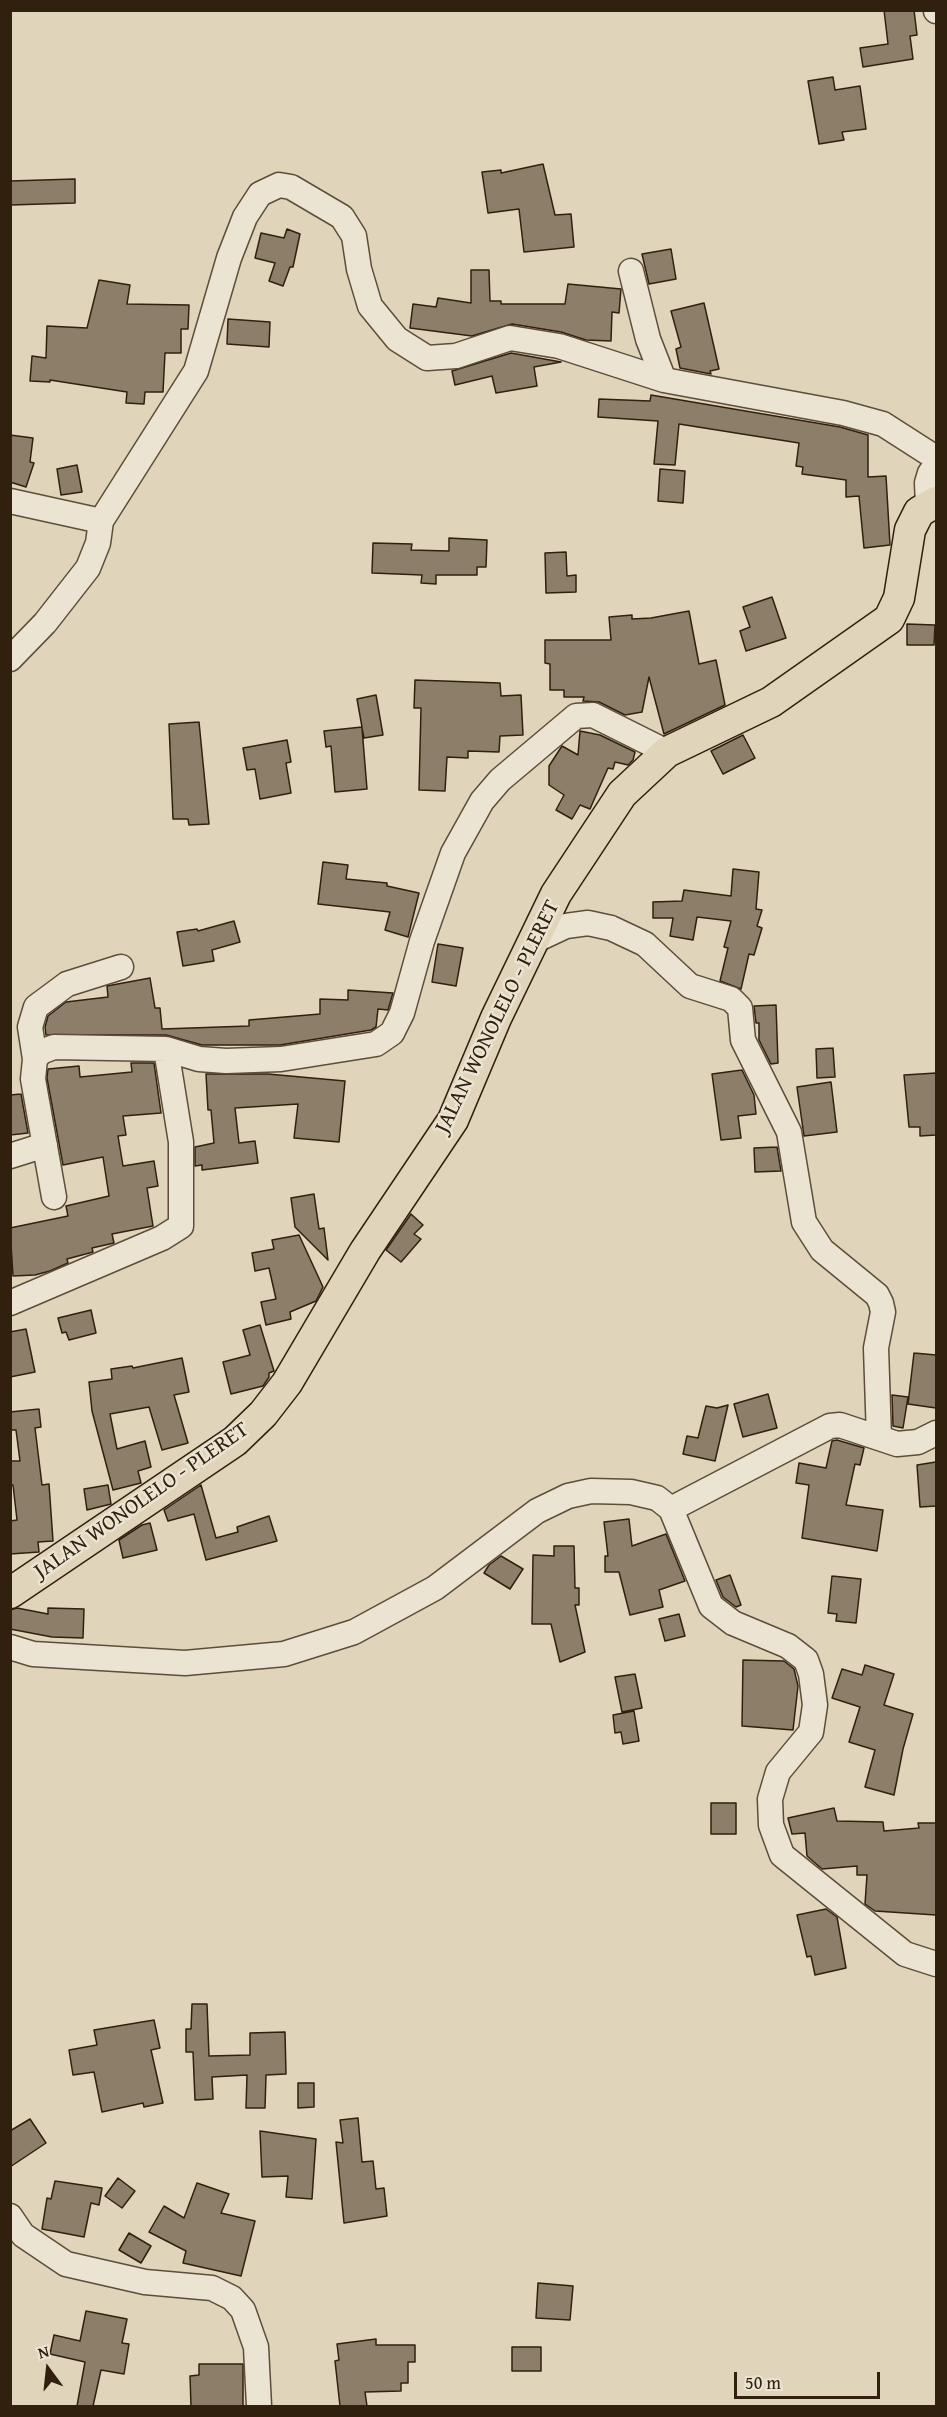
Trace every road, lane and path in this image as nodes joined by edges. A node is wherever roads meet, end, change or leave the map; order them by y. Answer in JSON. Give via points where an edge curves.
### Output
{"nodes":[{"id":1,"x":631,"y":271,"type":"dead end"},
{"id":2,"x":664,"y":381,"type":"junction"},
{"id":3,"x":936,"y":458,"type":"edge"},
{"id":4,"x":936,"y":466,"type":"edge"},
{"id":5,"x":10,"y":501,"type":"edge"},
{"id":6,"x":932,"y":503,"type":"edge"},
{"id":7,"x":101,"y":521,"type":"junction"},
{"id":8,"x":10,"y":659,"type":"edge"},
{"id":9,"x":667,"y":752,"type":"junction"},
{"id":10,"x":534,"y":941,"type":"junction"},
{"id":11,"x":121,"y":967,"type":"dead end"},
{"id":12,"x":166,"y":1049,"type":"junction"},
{"id":13,"x":35,"y":1059,"type":"junction"},
{"id":14,"x":45,"y":1146,"type":"junction"},
{"id":15,"x":10,"y":1156,"type":"edge"},
{"id":16,"x":54,"y":1197,"type":"dead end"},
{"id":17,"x":10,"y":1303,"type":"edge"},
{"id":18,"x":936,"y":1433,"type":"edge"},
{"id":19,"x":879,"y":1438,"type":"junction"},
{"id":20,"x":671,"y":1509,"type":"junction"},
{"id":21,"x":10,"y":1593,"type":"edge"},
{"id":22,"x":10,"y":1647,"type":"edge"},
{"id":23,"x":936,"y":1964,"type":"edge"},
{"id":24,"x":10,"y":2216,"type":"edge"},
{"id":25,"x":259,"y":2406,"type":"edge"}],
"edges":[{"from":1,"to":2,"type":"street","via":[[648,339]]},
{"from":2,"to":3,"type":"street","via":[[843,413],[883,424]]},
{"from":2,"to":7,"type":"street","via":[[559,346],[510,338],[456,356],[427,358],[397,339],[370,306],[354,236],[342,217],[291,187],[279,185],[260,194],[245,217],[196,371]]},
{"from":4,"to":6,"type":"street","via":[[927,483]]},
{"from":5,"to":7,"type":"street"},
{"from":6,"to":9,"type":"main road","name":"JALAN WONOLELO - PLERET","via":[[919,512],[910,530],[899,598],[889,619],[771,702]]},
{"from":7,"to":8,"type":"street","via":[[88,568],[45,623]]},
{"from":9,"to":10,"type":"main road","name":"JALAN WONOLELO - PLERET","via":[[622,794],[556,894]]},
{"from":9,"to":12,"type":"street","via":[[593,715],[576,716],[500,780],[482,801],[453,854],[402,1013],[392,1033],[376,1044],[281,1059],[225,1061],[199,1059]]},
{"from":10,"to":19,"type":"street","via":[[566,926],[588,923],[611,928],[645,944],[690,986],[731,999],[740,1008],[743,1040],[789,1132],[804,1221],[822,1250],[877,1295],[881,1303],[876,1348]]},
{"from":10,"to":21,"type":"main road","name":"JALAN WONOLELO - PLERET","via":[[453,1120],[365,1251],[287,1383],[263,1414],[235,1441]]},
{"from":11,"to":13,"type":"street","via":[[66,984],[36,1007],[30,1027]]},
{"from":12,"to":13,"type":"street","via":[[54,1047]]},
{"from":12,"to":17,"type":"street","via":[[181,1142],[181,1226],[162,1238]]},
{"from":13,"to":14,"type":"street","via":[[33,1079]]},
{"from":14,"to":15,"type":"street"},
{"from":14,"to":16,"type":"street"},
{"from":18,"to":19,"type":"street","via":[[908,1445]]},
{"from":19,"to":20,"type":"street","via":[[840,1425],[830,1426]]},
{"from":20,"to":22,"type":"street","via":[[657,1497],[631,1491],[591,1491],[568,1496],[537,1511],[435,1588],[354,1632],[284,1654],[185,1663],[33,1654]]},
{"from":20,"to":23,"type":"street","via":[[711,1606],[733,1623],[788,1646],[806,1660],[811,1674],[815,1705],[811,1732],[778,1772],[770,1799],[771,1826],[782,1855],[905,1953]]},
{"from":24,"to":25,"type":"street","via":[[23,2235],[66,2264],[144,2282],[212,2288],[232,2298],[243,2310],[256,2346]]}]}
